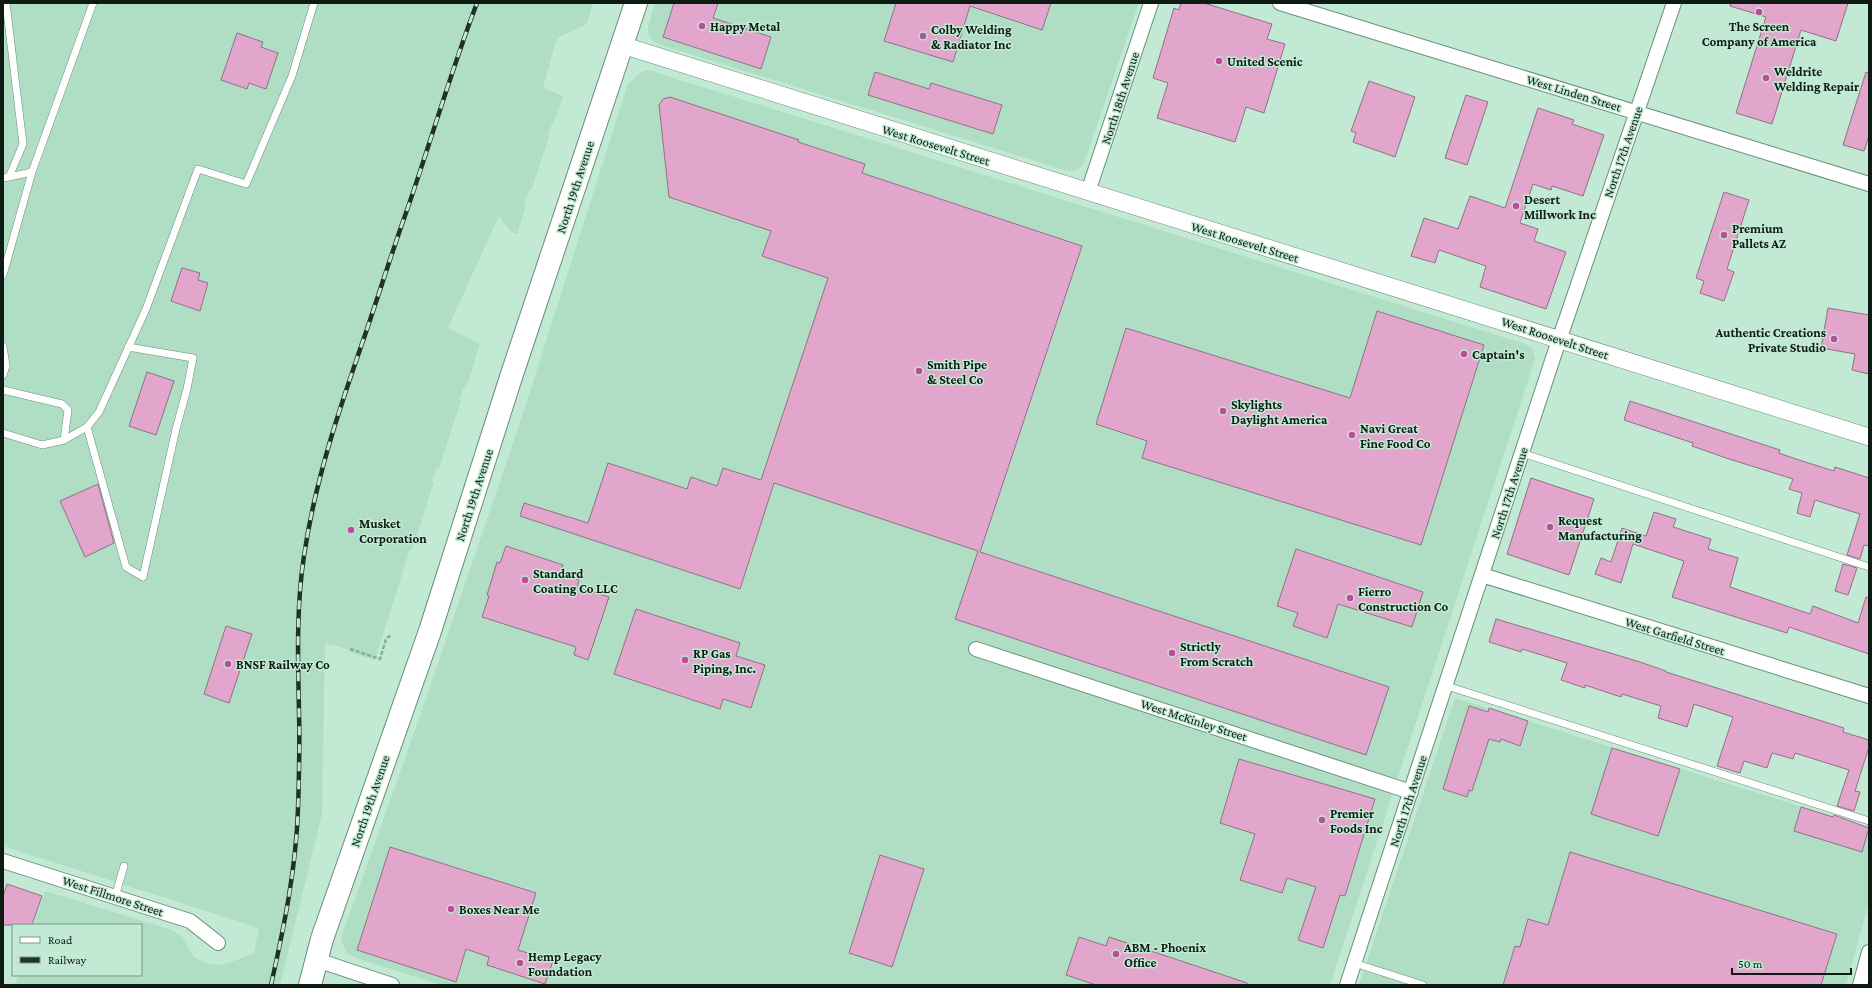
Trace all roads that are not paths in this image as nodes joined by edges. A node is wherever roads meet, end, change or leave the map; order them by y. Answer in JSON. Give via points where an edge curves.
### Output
{"nodes":[{"id":1,"x":6,"y":3,"type":"edge"},
{"id":2,"x":93,"y":3,"type":"edge"},
{"id":3,"x":314,"y":3,"type":"edge"},
{"id":4,"x":636,"y":3,"type":"edge"},
{"id":5,"x":1151,"y":3,"type":"edge"},
{"id":6,"x":1280,"y":3,"type":"edge"},
{"id":7,"x":1674,"y":3,"type":"edge"},
{"id":8,"x":622,"y":45,"type":"junction"},
{"id":9,"x":1637,"y":112,"type":"junction"},
{"id":10,"x":32,"y":172,"type":"junction"},
{"id":11,"x":6,"y":177,"type":"edge"},
{"id":12,"x":1869,"y":184,"type":"edge"},
{"id":13,"x":1088,"y":192,"type":"junction"},
{"id":14,"x":3,"y":274,"type":"edge"},
{"id":15,"x":1560,"y":340,"type":"junction"},
{"id":16,"x":3,"y":346,"type":"edge"},
{"id":17,"x":128,"y":347,"type":"junction"},
{"id":18,"x":4,"y":365,"type":"edge"},
{"id":19,"x":3,"y":374,"type":"edge"},
{"id":20,"x":3,"y":390,"type":"edge"},
{"id":21,"x":87,"y":427,"type":"junction"},
{"id":22,"x":3,"y":433,"type":"edge"},
{"id":23,"x":1869,"y":437,"type":"edge"},
{"id":24,"x":64,"y":440,"type":"junction"},
{"id":25,"x":1522,"y":453,"type":"junction"},
{"id":26,"x":1869,"y":567,"type":"edge"},
{"id":27,"x":1482,"y":575,"type":"junction"},
{"id":28,"x":976,"y":648,"type":"dead end"},
{"id":29,"x":1446,"y":686,"type":"junction"},
{"id":30,"x":1869,"y":696,"type":"edge"},
{"id":31,"x":1411,"y":792,"type":"junction"},
{"id":32,"x":1869,"y":821,"type":"edge"},
{"id":33,"x":3,"y":861,"type":"edge"},
{"id":34,"x":124,"y":866,"type":"dead end"},
{"id":35,"x":115,"y":897,"type":"junction"},
{"id":36,"x":218,"y":943,"type":"dead end"},
{"id":37,"x":1869,"y":952,"type":"edge"},
{"id":38,"x":317,"y":960,"type":"junction"},
{"id":39,"x":1354,"y":963,"type":"junction"},
{"id":40,"x":310,"y":985,"type":"edge"},
{"id":41,"x":392,"y":985,"type":"edge"},
{"id":42,"x":1348,"y":985,"type":"edge"},
{"id":43,"x":1422,"y":985,"type":"edge"},
{"id":44,"x":1860,"y":985,"type":"edge"}],
"edges":[{"from":1,"to":11,"type":"lane","via":[[23,144]]},
{"from":2,"to":10,"type":"lane"},
{"from":3,"to":17,"type":"lane","via":[[292,76],[246,184],[198,169],[146,309]]},
{"from":4,"to":8,"type":"main road","name":"North 19th Avenue"},
{"from":5,"to":13,"type":"street","name":"North 18th Avenue"},
{"from":6,"to":9,"type":"street","name":"West Linden Street"},
{"from":7,"to":9,"type":"street","name":"North 17th Avenue"},
{"from":8,"to":13,"type":"street","name":"West Roosevelt Street"},
{"from":8,"to":38,"type":"main road","name":"North 19th Avenue","via":[[512,374],[430,632],[322,939]]},
{"from":9,"to":12,"type":"street","name":"West Linden Street"},
{"from":9,"to":15,"type":"street","name":"North 17th Avenue"},
{"from":10,"to":11,"type":"lane"},
{"from":10,"to":14,"type":"lane"},
{"from":13,"to":15,"type":"street","name":"West Roosevelt Street"},
{"from":15,"to":23,"type":"street","name":"West Roosevelt Street"},
{"from":15,"to":25,"type":"street","name":"North 17th Avenue"},
{"from":16,"to":18,"type":"lane"},
{"from":17,"to":21,"type":"lane","via":[[99,412]]},
{"from":17,"to":21,"type":"lane","via":[[193,358],[143,577],[126,567]]},
{"from":18,"to":19,"type":"lane"},
{"from":20,"to":24,"type":"lane","via":[[62,404],[68,410]]},
{"from":21,"to":24,"type":"lane"},
{"from":22,"to":24,"type":"lane","via":[[42,445]]},
{"from":25,"to":26,"type":"lane"},
{"from":25,"to":27,"type":"street","name":"North 17th Avenue"},
{"from":27,"to":29,"type":"street","name":"North 17th Avenue"},
{"from":27,"to":30,"type":"street","name":"West Garfield Street"},
{"from":28,"to":31,"type":"street","name":"West McKinley Street"},
{"from":29,"to":31,"type":"street","name":"North 17th Avenue"},
{"from":29,"to":32,"type":"lane"},
{"from":31,"to":39,"type":"street","name":"North 17th Avenue"},
{"from":33,"to":35,"type":"street","name":"West Fillmore Street"},
{"from":34,"to":35,"type":"lane"},
{"from":35,"to":36,"type":"street","name":"West Fillmore Street","via":[[190,921]]},
{"from":37,"to":44,"type":"street"},
{"from":38,"to":40,"type":"main road","name":"North 19th Avenue"},
{"from":38,"to":41,"type":"street"},
{"from":39,"to":42,"type":"street","name":"North 17th Avenue"},
{"from":39,"to":43,"type":"lane"}]}
